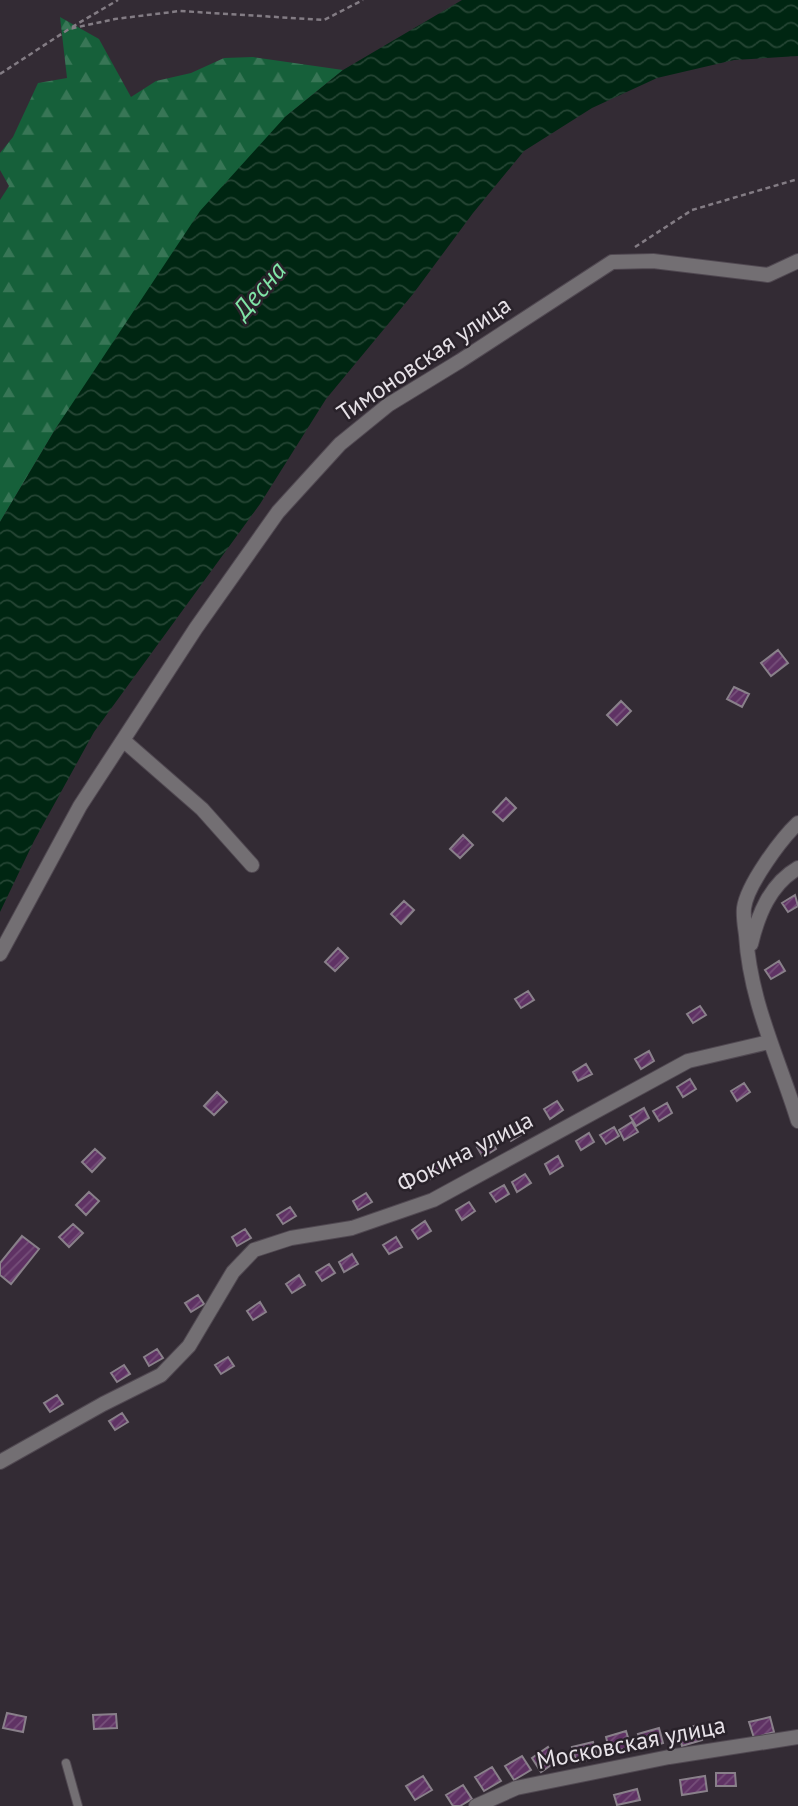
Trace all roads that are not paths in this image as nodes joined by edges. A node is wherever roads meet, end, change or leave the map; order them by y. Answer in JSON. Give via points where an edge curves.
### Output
{"nodes":[{"id":1,"x":798,"y":261,"type":"edge"},
{"id":2,"x":123,"y":740,"type":"junction"},
{"id":3,"x":798,"y":822,"type":"edge"},
{"id":4,"x":252,"y":865,"type":"dead end"},
{"id":5,"x":798,"y":869,"type":"edge"},
{"id":6,"x":0,"y":954,"type":"edge"},
{"id":7,"x":748,"y":960,"type":"junction"},
{"id":8,"x":769,"y":1042,"type":"junction"},
{"id":9,"x":798,"y":1121,"type":"edge"},
{"id":10,"x":0,"y":1462,"type":"edge"},
{"id":11,"x":798,"y":1737,"type":"edge"},
{"id":12,"x":66,"y":1763,"type":"dead end"},
{"id":13,"x":78,"y":1806,"type":"edge"},
{"id":14,"x":476,"y":1806,"type":"edge"}],
"edges":[{"from":1,"to":2,"type":"street","name":"Тимоновская улица","via":[[768,275],[653,261],[612,262],[388,405],[340,444],[278,512]]},
{"from":2,"to":4,"type":"street","via":[[202,809]]},
{"from":2,"to":6,"type":"street","name":"Тимоновская улица","via":[[80,806]]},
{"from":3,"to":7,"type":"street","via":[[761,869],[744,907]]},
{"from":5,"to":7,"type":"street","via":[[771,892],[755,928]]},
{"from":7,"to":8,"type":"street"},
{"from":8,"to":9,"type":"street"},
{"from":8,"to":10,"type":"street","name":"Фокина улица","via":[[688,1061],[432,1199],[352,1228],[290,1238],[254,1250],[233,1272],[189,1346],[161,1375]]},
{"from":11,"to":14,"type":"street","name":"Московская улица","via":[[516,1788]]},
{"from":12,"to":13,"type":"lane"}]}
